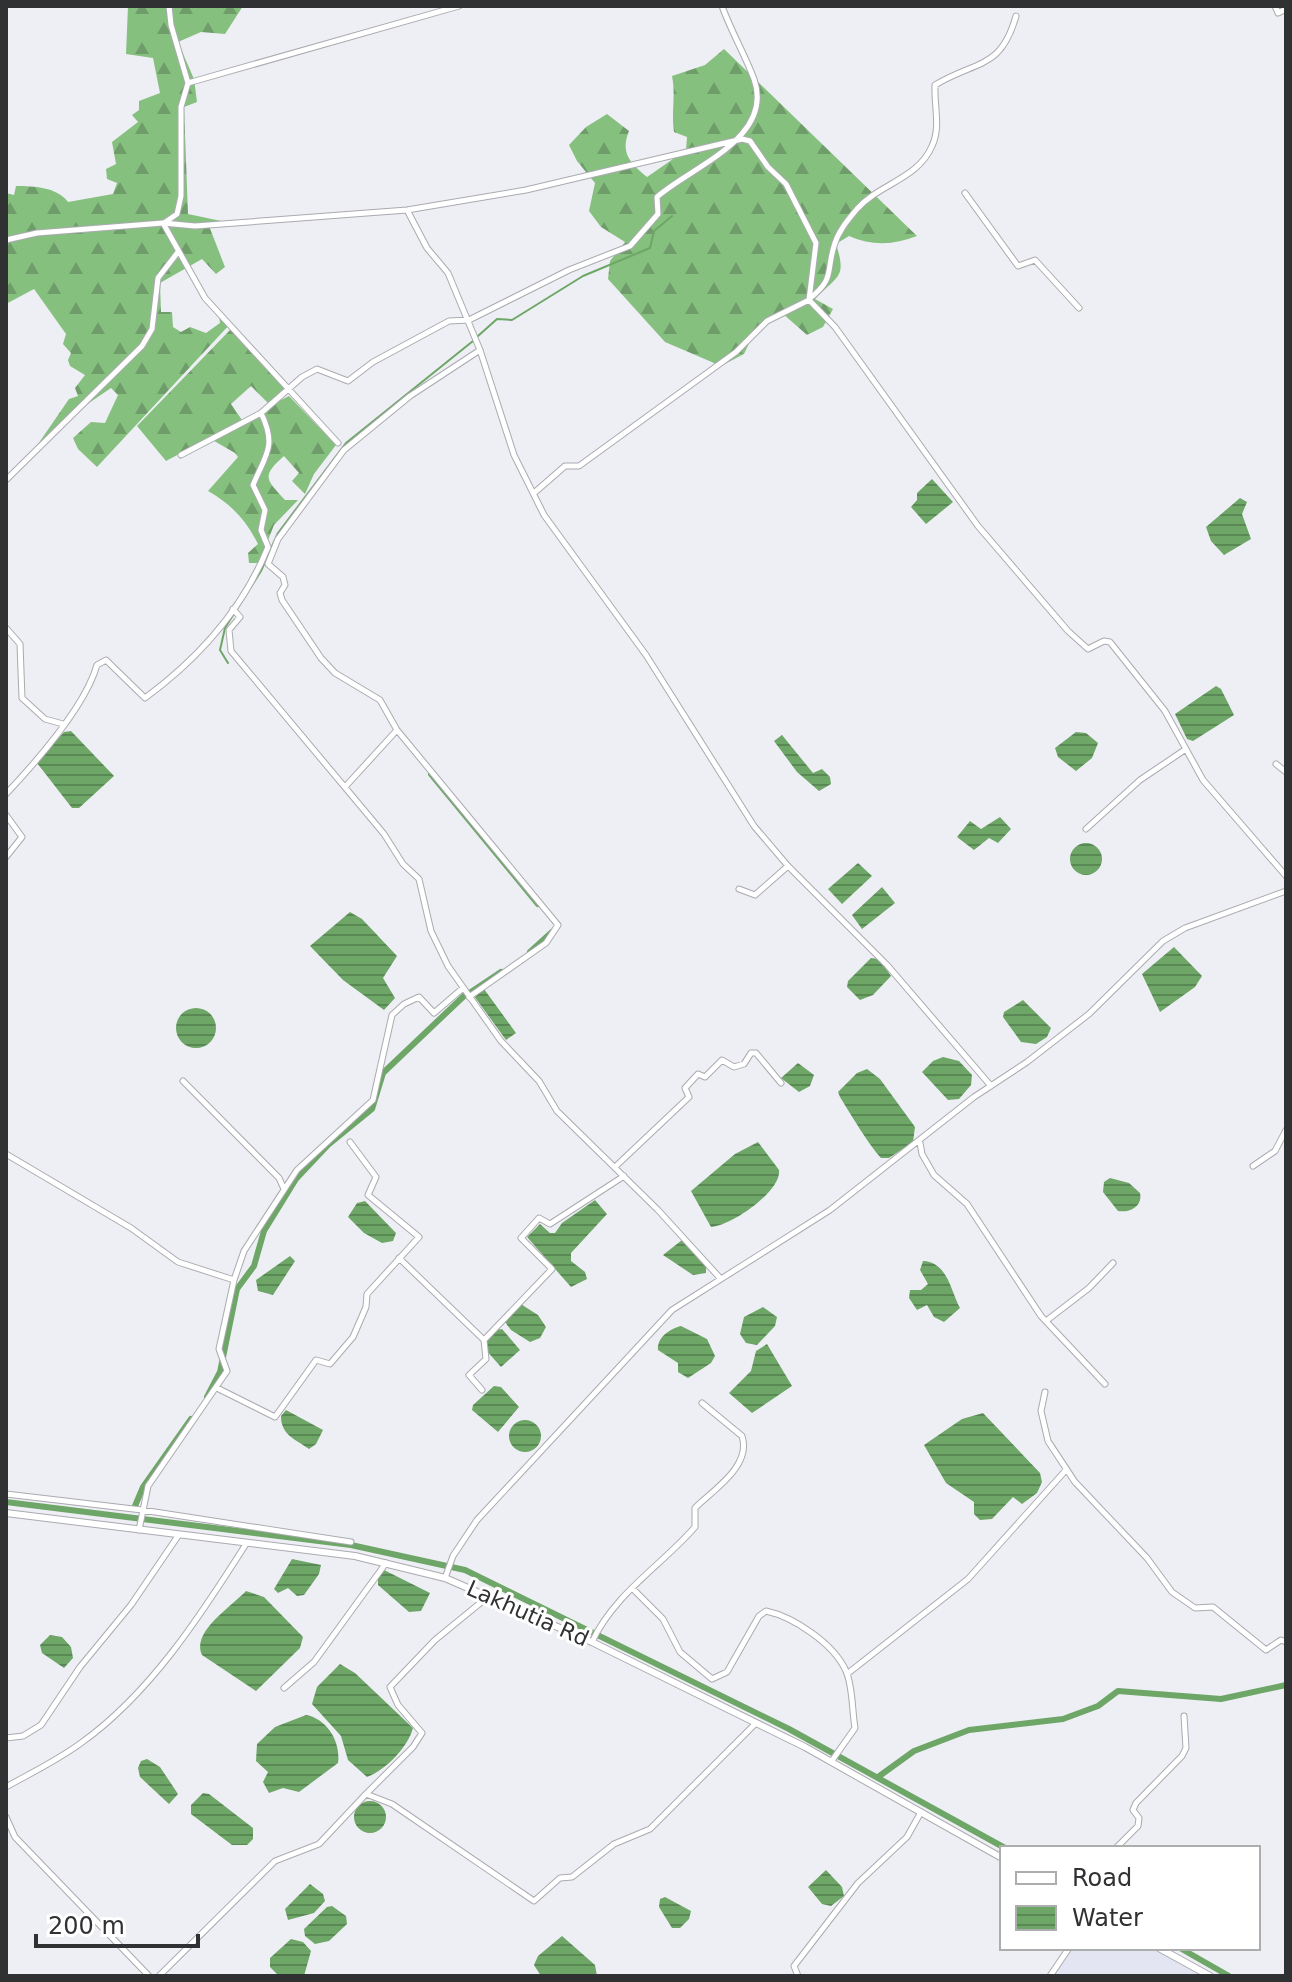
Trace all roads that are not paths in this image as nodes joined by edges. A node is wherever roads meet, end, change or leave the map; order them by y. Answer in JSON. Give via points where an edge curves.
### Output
{"nodes":[{"id":1,"x":169,"y":6,"type":"edge"},
{"id":2,"x":459,"y":6,"type":"edge"},
{"id":3,"x":722,"y":6,"type":"edge"},
{"id":4,"x":1275,"y":6,"type":"edge"},
{"id":5,"x":1286,"y":9,"type":"edge"},
{"id":6,"x":1016,"y":16,"type":"dead end"},
{"id":7,"x":188,"y":83,"type":"junction"},
{"id":8,"x":742,"y":139,"type":"junction"},
{"id":9,"x":965,"y":193,"type":"dead end"},
{"id":10,"x":407,"y":210,"type":"junction"},
{"id":11,"x":163,"y":223,"type":"junction"},
{"id":12,"x":6,"y":240,"type":"edge"},
{"id":13,"x":178,"y":252,"type":"junction"},
{"id":14,"x":809,"y":300,"type":"junction"},
{"id":15,"x":1079,"y":308,"type":"dead end"},
{"id":16,"x":469,"y":320,"type":"junction"},
{"id":17,"x":480,"y":350,"type":"junction"},
{"id":18,"x":288,"y":390,"type":"junction"},
{"id":19,"x":261,"y":413,"type":"junction"},
{"id":20,"x":338,"y":443,"type":"dead end"},
{"id":21,"x":181,"y":455,"type":"dead end"},
{"id":22,"x":6,"y":480,"type":"edge"},
{"id":23,"x":534,"y":493,"type":"junction"},
{"id":24,"x":233,"y":609,"type":"junction"},
{"id":25,"x":6,"y":628,"type":"edge"},
{"id":26,"x":63,"y":724,"type":"junction"},
{"id":27,"x":397,"y":730,"type":"junction"},
{"id":28,"x":1186,"y":749,"type":"junction"},
{"id":29,"x":1276,"y":764,"type":"dead end"},
{"id":30,"x":1286,"y":772,"type":"edge"},
{"id":31,"x":345,"y":787,"type":"junction"},
{"id":32,"x":6,"y":794,"type":"edge"},
{"id":33,"x":6,"y":815,"type":"edge"},
{"id":34,"x":1086,"y":829,"type":"dead end"},
{"id":35,"x":6,"y":857,"type":"edge"},
{"id":36,"x":788,"y":866,"type":"junction"},
{"id":37,"x":1286,"y":876,"type":"edge"},
{"id":38,"x":739,"y":889,"type":"dead end"},
{"id":39,"x":1286,"y":891,"type":"edge"},
{"id":40,"x":463,"y":988,"type":"junction"},
{"id":41,"x":469,"y":997,"type":"junction"},
{"id":42,"x":183,"y":1081,"type":"dead end"},
{"id":43,"x":781,"y":1083,"type":"dead end"},
{"id":44,"x":991,"y":1086,"type":"junction"},
{"id":45,"x":1286,"y":1130,"type":"edge"},
{"id":46,"x":350,"y":1142,"type":"dead end"},
{"id":47,"x":920,"y":1142,"type":"junction"},
{"id":48,"x":6,"y":1154,"type":"edge"},
{"id":49,"x":1253,"y":1166,"type":"dead end"},
{"id":50,"x":615,"y":1167,"type":"junction"},
{"id":51,"x":624,"y":1176,"type":"junction"},
{"id":52,"x":284,"y":1189,"type":"junction"},
{"id":53,"x":399,"y":1258,"type":"junction"},
{"id":54,"x":1113,"y":1263,"type":"dead end"},
{"id":55,"x":720,"y":1278,"type":"junction"},
{"id":56,"x":234,"y":1280,"type":"junction"},
{"id":57,"x":1046,"y":1321,"type":"junction"},
{"id":58,"x":484,"y":1340,"type":"junction"},
{"id":59,"x":1105,"y":1384,"type":"dead end"},
{"id":60,"x":217,"y":1388,"type":"junction"},
{"id":61,"x":482,"y":1390,"type":"dead end"},
{"id":62,"x":1045,"y":1392,"type":"dead end"},
{"id":63,"x":702,"y":1403,"type":"dead end"},
{"id":64,"x":1066,"y":1470,"type":"junction"},
{"id":65,"x":6,"y":1494,"type":"edge"},
{"id":66,"x":142,"y":1510,"type":"junction"},
{"id":67,"x":6,"y":1513,"type":"edge"},
{"id":68,"x":139,"y":1531,"type":"junction"},
{"id":69,"x":178,"y":1536,"type":"junction"},
{"id":70,"x":351,"y":1542,"type":"dead end"},
{"id":71,"x":246,"y":1544,"type":"junction"},
{"id":72,"x":386,"y":1563,"type":"junction"},
{"id":73,"x":445,"y":1578,"type":"junction"},
{"id":74,"x":632,"y":1588,"type":"junction"},
{"id":75,"x":490,"y":1594,"type":"junction"},
{"id":76,"x":592,"y":1642,"type":"junction"},
{"id":77,"x":1286,"y":1642,"type":"edge"},
{"id":78,"x":847,"y":1674,"type":"junction"},
{"id":79,"x":284,"y":1688,"type":"dead end"},
{"id":80,"x":1184,"y":1716,"type":"dead end"},
{"id":81,"x":755,"y":1724,"type":"junction"},
{"id":82,"x":6,"y":1738,"type":"edge"},
{"id":83,"x":831,"y":1762,"type":"junction"},
{"id":84,"x":6,"y":1787,"type":"edge"},
{"id":85,"x":366,"y":1794,"type":"junction"},
{"id":86,"x":921,"y":1812,"type":"junction"},
{"id":87,"x":6,"y":1817,"type":"edge"},
{"id":88,"x":1118,"y":1846,"type":"edge"},
{"id":89,"x":1000,"y":1857,"type":"edge"},
{"id":90,"x":1068,"y":1950,"type":"edge"},
{"id":91,"x":1163,"y":1950,"type":"edge"},
{"id":92,"x":149,"y":1976,"type":"edge"},
{"id":93,"x":159,"y":1976,"type":"edge"},
{"id":94,"x":798,"y":1976,"type":"edge"},
{"id":95,"x":1050,"y":1976,"type":"edge"},
{"id":96,"x":1210,"y":1976,"type":"edge"}],
"edges":[{"from":1,"to":7,"type":"street"},
{"from":2,"to":7,"type":"street"},
{"from":3,"to":8,"type":"street","via":[[755,83],[756,108]]},
{"from":4,"to":5,"type":"street","via":[[1278,13]]},
{"from":6,"to":14,"type":"street","via":[[1008,44],[980,67],[935,85],[938,130],[931,150],[907,176],[875,192],[841,229],[833,246],[830,277]]},
{"from":7,"to":11,"type":"street","via":[[181,107],[181,196],[177,214]]},
{"from":8,"to":10,"type":"street","via":[[526,190]]},
{"from":8,"to":14,"type":"street","via":[[750,141],[786,184],[816,243]]},
{"from":8,"to":16,"type":"street","via":[[657,197],[658,214],[630,246]]},
{"from":9,"to":15,"type":"street","via":[[1018,266],[1035,260]]},
{"from":10,"to":11,"type":"street","via":[[195,226]]},
{"from":10,"to":16,"type":"street","via":[[448,273]]},
{"from":11,"to":12,"type":"street"},
{"from":11,"to":13,"type":"street"},
{"from":13,"to":18,"type":"street","via":[[205,298]]},
{"from":13,"to":22,"type":"street","via":[[158,278],[152,329],[142,346]]},
{"from":14,"to":23,"type":"street","via":[[767,321],[736,352],[579,466],[565,466]]},
{"from":14,"to":28,"type":"street","via":[[835,327],[978,526],[1088,649],[1110,642],[1165,711]]},
{"from":16,"to":17,"type":"street"},
{"from":16,"to":18,"type":"street","via":[[449,321],[348,381],[317,369]]},
{"from":17,"to":23,"type":"street","via":[[514,455]]},
{"from":17,"to":27,"type":"street","via":[[410,396],[344,450],[278,539],[268,564],[283,577],[282,600],[321,658],[335,673],[380,700]]},
{"from":18,"to":19,"type":"street"},
{"from":18,"to":20,"type":"street"},
{"from":19,"to":21,"type":"street"},
{"from":19,"to":24,"type":"street","via":[[271,433],[269,452],[253,485],[265,510],[261,530],[268,547]]},
{"from":23,"to":36,"type":"street","via":[[544,515],[646,655],[754,826]]},
{"from":24,"to":26,"type":"street","via":[[201,653],[145,698],[106,660],[97,665],[91,688]]},
{"from":24,"to":31,"type":"street","via":[[240,615],[229,630],[231,651]]},
{"from":25,"to":26,"type":"street","via":[[20,644],[22,698],[45,719]]},
{"from":26,"to":32,"type":"street"},
{"from":27,"to":31,"type":"street"},
{"from":27,"to":41,"type":"street","via":[[558,925],[546,943]]},
{"from":28,"to":34,"type":"street","via":[[1140,780]]},
{"from":28,"to":37,"type":"street","via":[[1203,780]]},
{"from":29,"to":30,"type":"street"},
{"from":31,"to":40,"type":"street","via":[[419,879],[431,931]]},
{"from":33,"to":35,"type":"street","via":[[22,837]]},
{"from":36,"to":38,"type":"street","via":[[755,895]]},
{"from":36,"to":44,"type":"street","via":[[887,965]]},
{"from":39,"to":44,"type":"street","via":[[1163,941],[1089,1014]]},
{"from":40,"to":41,"type":"street"},
{"from":40,"to":52,"type":"street","via":[[434,1013],[419,997],[392,1015],[373,1100],[297,1170]]},
{"from":41,"to":50,"type":"street","via":[[539,1081],[557,1111]]},
{"from":42,"to":52,"type":"street"},
{"from":43,"to":50,"type":"street","via":[[756,1053],[734,1067],[722,1060],[705,1077],[698,1074],[685,1088],[689,1097]]},
{"from":44,"to":47,"type":"street"},
{"from":45,"to":49,"type":"street","via":[[1275,1151]]},
{"from":46,"to":53,"type":"street","via":[[376,1177],[368,1195],[419,1237]]},
{"from":47,"to":55,"type":"street","via":[[830,1210]]},
{"from":47,"to":57,"type":"street","via":[[934,1175],[967,1204]]},
{"from":48,"to":56,"type":"street","via":[[178,1262]]},
{"from":50,"to":51,"type":"street"},
{"from":51,"to":55,"type":"street"},
{"from":51,"to":58,"type":"street","via":[[550,1224],[539,1218],[521,1238],[552,1269]]},
{"from":52,"to":56,"type":"street","via":[[244,1251]]},
{"from":53,"to":58,"type":"street"},
{"from":53,"to":60,"type":"street","via":[[367,1294],[353,1337],[330,1364],[316,1360],[275,1417]]},
{"from":54,"to":57,"type":"street"},
{"from":55,"to":73,"type":"street","via":[[672,1310],[508,1486],[477,1520]]},
{"from":56,"to":60,"type":"street","via":[[219,1349],[227,1371]]},
{"from":57,"to":59,"type":"street"},
{"from":58,"to":61,"type":"street","via":[[486,1359],[469,1375]]},
{"from":60,"to":66,"type":"street","via":[[148,1486]]},
{"from":62,"to":64,"type":"street","via":[[1041,1411],[1048,1441]]},
{"from":63,"to":74,"type":"street","via":[[742,1436],[742,1454],[721,1486],[695,1508],[695,1527]]},
{"from":64,"to":77,"type":"street","via":[[1172,1592],[1195,1608],[1213,1607],[1266,1650]]},
{"from":64,"to":78,"type":"street","via":[[968,1579]]},
{"from":65,"to":66,"type":"street"},
{"from":66,"to":68,"type":"street"},
{"from":66,"to":70,"type":"street"},
{"from":67,"to":68,"type":"street","name":"Lakhutia Rd"},
{"from":68,"to":69,"type":"street","name":"Lakhutia Rd"},
{"from":69,"to":71,"type":"street","name":"Lakhutia Rd"},
{"from":69,"to":82,"type":"street","via":[[41,1725],[23,1736]]},
{"from":71,"to":72,"type":"street","name":"Lakhutia Rd"},
{"from":71,"to":84,"type":"street","via":[[141,1689],[81,1743]]},
{"from":72,"to":73,"type":"street","name":"Lakhutia Rd"},
{"from":72,"to":79,"type":"street","via":[[314,1662]]},
{"from":73,"to":75,"type":"street","name":"Lakhutia Rd"},
{"from":74,"to":76,"type":"street"},
{"from":74,"to":78,"type":"street","via":[[663,1619],[685,1657],[712,1679],[727,1672],[766,1611],[808,1631],[837,1656]]},
{"from":75,"to":76,"type":"street","name":"Lakhutia Rd"},
{"from":75,"to":85,"type":"street","via":[[390,1687],[422,1733]]},
{"from":76,"to":81,"type":"street","name":"Lakhutia Rd"},
{"from":78,"to":83,"type":"street","via":[[855,1728]]},
{"from":80,"to":88,"type":"street","via":[[1182,1756],[1136,1803],[1138,1826]]},
{"from":81,"to":83,"type":"street","name":"Lakhutia Rd"},
{"from":81,"to":85,"type":"street","via":[[650,1829],[603,1851],[572,1877],[560,1878],[537,1901],[392,1804]]},
{"from":83,"to":86,"type":"street","name":"Lakhutia Rd"},
{"from":85,"to":93,"type":"street","via":[[319,1844],[275,1861]]},
{"from":86,"to":89,"type":"street","name":"Lakhutia Rd"},
{"from":86,"to":94,"type":"street","via":[[907,1837],[858,1883],[794,1966]]},
{"from":87,"to":92,"type":"street","via":[[15,1837]]},
{"from":90,"to":95,"type":"street"},
{"from":91,"to":96,"type":"street"}]}
